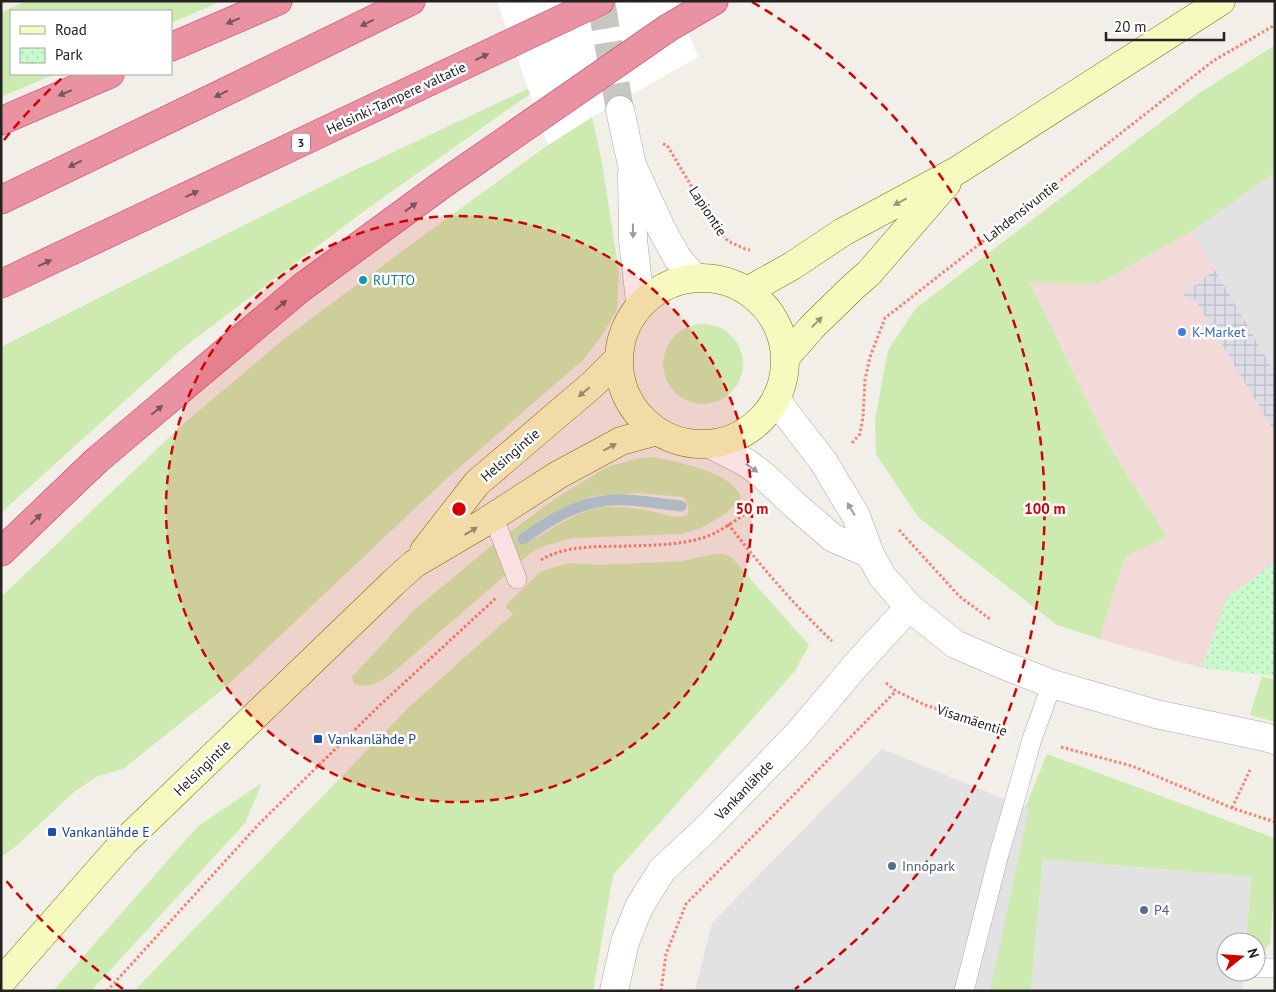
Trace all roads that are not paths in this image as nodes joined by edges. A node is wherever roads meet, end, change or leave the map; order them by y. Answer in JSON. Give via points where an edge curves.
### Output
{"nodes":[{"id":1,"x":278,"y":1,"type":"edge"},
{"id":2,"x":411,"y":1,"type":"edge"},
{"id":3,"x":600,"y":1,"type":"edge"},
{"id":4,"x":714,"y":1,"type":"edge"},
{"id":5,"x":1221,"y":1,"type":"edge"},
{"id":6,"x":172,"y":47,"type":"edge"},
{"id":7,"x":108,"y":75,"type":"edge"},
{"id":8,"x":620,"y":110,"type":"tunnel mouth"},
{"id":9,"x":1,"y":120,"type":"edge"},
{"id":10,"x":629,"y":154,"type":"junction"},
{"id":11,"x":958,"y":170,"type":"junction"},
{"id":12,"x":1,"y":200,"type":"edge"},
{"id":13,"x":695,"y":278,"type":"junction"},
{"id":14,"x":1,"y":284,"type":"edge"},
{"id":15,"x":748,"y":291,"type":"junction"},
{"id":16,"x":640,"y":301,"type":"junction"},
{"id":17,"x":619,"y":358,"type":"junction"},
{"id":18,"x":785,"y":358,"type":"junction"},
{"id":19,"x":777,"y":397,"type":"junction"},
{"id":20,"x":657,"y":431,"type":"junction"},
{"id":21,"x":710,"y":444,"type":"junction"},
{"id":22,"x":495,"y":516,"type":"junction"},
{"id":23,"x":1,"y":552,"type":"edge"},
{"id":24,"x":870,"y":554,"type":"junction"},
{"id":25,"x":414,"y":564,"type":"junction"},
{"id":26,"x":518,"y":579,"type":"road end"},
{"id":27,"x":909,"y":607,"type":"junction"},
{"id":28,"x":1052,"y":684,"type":"junction"},
{"id":29,"x":1275,"y":740,"type":"edge"},
{"id":30,"x":1,"y":982,"type":"edge"},
{"id":31,"x":614,"y":991,"type":"edge"},
{"id":32,"x":964,"y":991,"type":"edge"}],
"edges":[{"from":1,"to":6,"type":"highway","one_way":true},
{"from":2,"to":12,"type":"highway","one_way":true},
{"from":14,"to":3,"type":"highway","name":"Helsinki-Tampere valtatie","number":"3","one_way":true},
{"from":23,"to":4,"type":"highway","one_way":true,"via":[[97,460],[301,288],[443,184],[668,28]]},
{"from":5,"to":11,"type":"main road"},
{"from":7,"to":9,"type":"highway","one_way":true},
{"from":8,"to":10,"type":"street"},
{"from":10,"to":13,"type":"street","via":[[662,230],[678,259]]},
{"from":10,"to":16,"type":"street","one_way":true},
{"from":11,"to":15,"type":"main road","one_way":true,"via":[[843,232]]},
{"from":18,"to":11,"type":"main road","one_way":true,"via":[[869,273]]},
{"from":13,"to":15,"type":"main road","via":[[728,282]]},
{"from":13,"to":16,"type":"main road","via":[[668,285]]},
{"from":15,"to":18,"type":"main road","via":[[764,306],[778,327]]},
{"from":16,"to":17,"type":"main road","via":[[624,331]]},
{"from":17,"to":20,"type":"main road","via":[[620,376],[630,401]]},
{"from":17,"to":25,"type":"main road","name":"Helsingintie","one_way":true,"via":[[477,483]]},
{"from":18,"to":19,"type":"main road"},
{"from":19,"to":21,"type":"main road","via":[[754,426],[738,436]]},
{"from":24,"to":19,"type":"street","one_way":true,"via":[[833,455],[782,408]]},
{"from":20,"to":21,"type":"main road","via":[[691,444]]},
{"from":22,"to":20,"type":"main road","name":"Helsingintie","one_way":true,"via":[[558,474],[620,441]]},
{"from":21,"to":24,"type":"street","one_way":true,"via":[[747,463],[833,538]]},
{"from":25,"to":22,"type":"main road","name":"Helsingintie","one_way":true},
{"from":22,"to":26,"type":"lane"},
{"from":24,"to":27,"type":"street","via":[[882,576]]},
{"from":25,"to":30,"type":"main road","name":"Helsingintie","via":[[124,842]]},
{"from":27,"to":28,"type":"street","via":[[955,644]]},
{"from":27,"to":31,"type":"street","name":"Vankanlähde","via":[[797,735],[662,870],[639,907]]},
{"from":28,"to":29,"type":"street","via":[[1156,714]]},
{"from":28,"to":32,"type":"lane","via":[[1032,739],[999,854]]}]}
